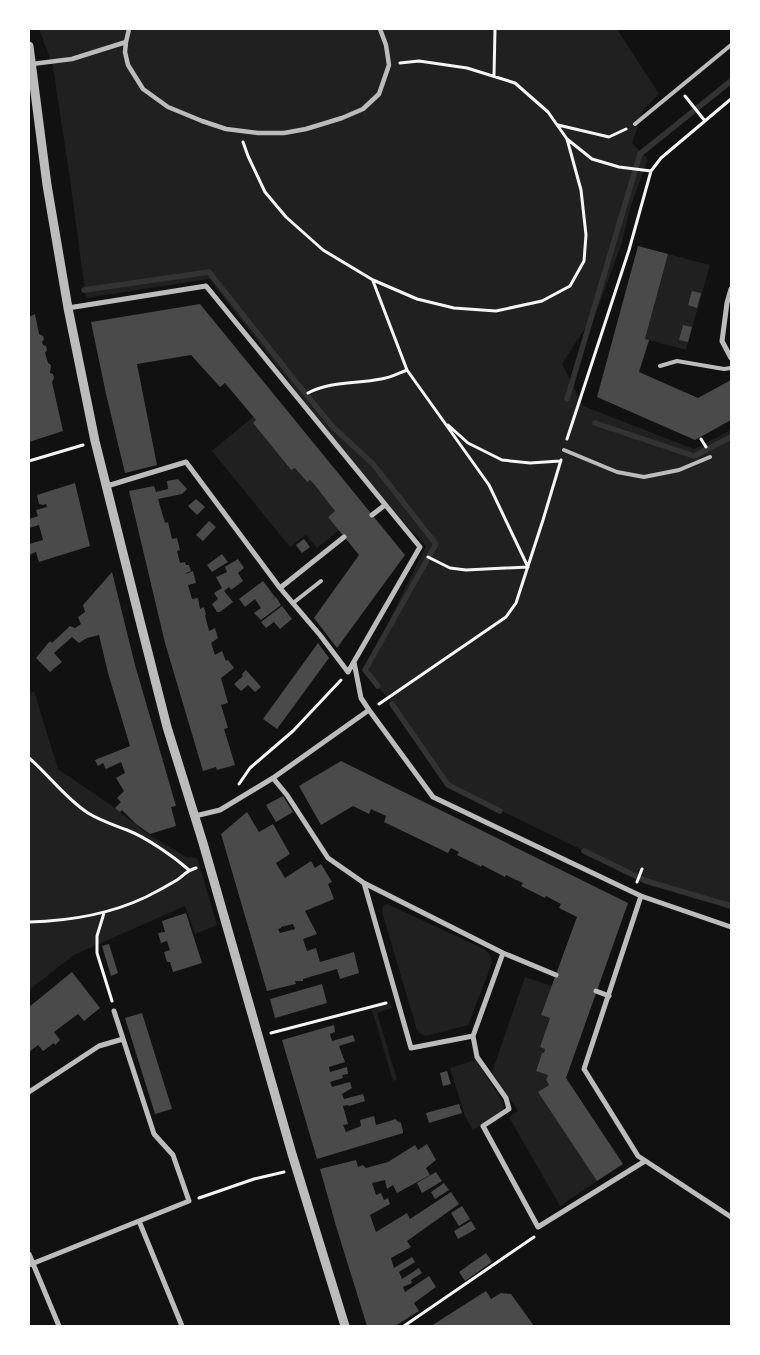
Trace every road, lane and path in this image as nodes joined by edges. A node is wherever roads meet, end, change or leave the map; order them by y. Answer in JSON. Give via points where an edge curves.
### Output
{"nodes":[{"id":1,"x":129,"y":29,"type":"edge"},
{"id":2,"x":380,"y":29,"type":"edge"},
{"id":3,"x":495,"y":29,"type":"edge"},
{"id":4,"x":126,"y":42,"type":"junction"},
{"id":5,"x":731,"y":45,"type":"edge"},
{"id":6,"x":29,"y":46,"type":"edge"},
{"id":7,"x":32,"y":64,"type":"junction"},
{"id":8,"x":389,"y":65,"type":"junction"},
{"id":9,"x":494,"y":76,"type":"junction"},
{"id":10,"x":678,"y":88,"type":"junction"},
{"id":11,"x":731,"y":99,"type":"edge"},
{"id":12,"x":705,"y":121,"type":"junction"},
{"id":13,"x":636,"y":124,"type":"joint"},
{"id":14,"x":557,"y":125,"type":"junction"},
{"id":15,"x":239,"y":131,"type":"junction"},
{"id":16,"x":567,"y":139,"type":"junction"},
{"id":17,"x":652,"y":171,"type":"junction"},
{"id":18,"x":373,"y":280,"type":"junction"},
{"id":19,"x":731,"y":289,"type":"edge"},
{"id":20,"x":729,"y":301,"type":"edge"},
{"id":21,"x":68,"y":308,"type":"junction"},
{"id":22,"x":731,"y":358,"type":"edge"},
{"id":23,"x":660,"y":366,"type":"dead end"},
{"id":24,"x":731,"y":368,"type":"edge"},
{"id":25,"x":407,"y":370,"type":"junction"},
{"id":26,"x":313,"y":390,"type":"dead end"},
{"id":27,"x":442,"y":420,"type":"junction"},
{"id":28,"x":95,"y":441,"type":"junction"},
{"id":29,"x":564,"y":450,"type":"junction"},
{"id":30,"x":710,"y":457,"type":"dead end"},
{"id":31,"x":561,"y":460,"type":"junction"},
{"id":32,"x":29,"y":461,"type":"edge"},
{"id":33,"x":107,"y":486,"type":"junction"},
{"id":34,"x":385,"y":505,"type":"junction"},
{"id":35,"x":372,"y":515,"type":"dead end"},
{"id":36,"x":344,"y":537,"type":"dead end"},
{"id":37,"x":437,"y":561,"type":"dead end"},
{"id":38,"x":528,"y":567,"type":"junction"},
{"id":39,"x":321,"y":581,"type":"dead end"},
{"id":40,"x":280,"y":588,"type":"junction"},
{"id":41,"x":293,"y":603,"type":"junction"},
{"id":42,"x":354,"y":662,"type":"junction"},
{"id":43,"x":348,"y":672,"type":"junction"},
{"id":44,"x":369,"y":710,"type":"junction"},
{"id":45,"x":29,"y":758,"type":"edge"},
{"id":46,"x":273,"y":778,"type":"junction"},
{"id":47,"x":235,"y":789,"type":"dead end"},
{"id":48,"x":195,"y":816,"type":"junction"},
{"id":49,"x":364,"y":883,"type":"junction"},
{"id":50,"x":641,"y":896,"type":"junction"},
{"id":51,"x":105,"y":912,"type":"junction"},
{"id":52,"x":29,"y":922,"type":"edge"},
{"id":53,"x":731,"y":927,"type":"edge"},
{"id":54,"x":503,"y":953,"type":"junction"},
{"id":55,"x":556,"y":975,"type":"dead end"},
{"id":56,"x":596,"y":991,"type":"dead end"},
{"id":57,"x":609,"y":996,"type":"junction"},
{"id":58,"x":397,"y":1000,"type":"junction"},
{"id":59,"x":114,"y":1011,"type":"joint"},
{"id":60,"x":259,"y":1036,"type":"junction"},
{"id":61,"x":473,"y":1036,"type":"junction"},
{"id":62,"x":123,"y":1039,"type":"junction"},
{"id":63,"x":29,"y":1092,"type":"edge"},
{"id":64,"x":646,"y":1161,"type":"junction"},
{"id":65,"x":297,"y":1169,"type":"junction"},
{"id":66,"x":189,"y":1201,"type":"junction"},
{"id":67,"x":731,"y":1217,"type":"edge"},
{"id":68,"x":139,"y":1221,"type":"junction"},
{"id":69,"x":538,"y":1227,"type":"junction"},
{"id":70,"x":29,"y":1254,"type":"edge"},
{"id":71,"x":31,"y":1264,"type":"edge"},
{"id":72,"x":59,"y":1326,"type":"edge"},
{"id":73,"x":182,"y":1326,"type":"edge"},
{"id":74,"x":345,"y":1326,"type":"edge"},
{"id":75,"x":404,"y":1326,"type":"edge"}],
"edges":[{"from":1,"to":4,"type":"street"},
{"from":2,"to":8,"type":"street"},
{"from":3,"to":9,"type":"path"},
{"from":4,"to":7,"type":"street","via":[[72,59]]},
{"from":4,"to":15,"type":"street","via":[[128,64],[142,89],[168,107]]},
{"from":5,"to":10,"type":"lane"},
{"from":6,"to":7,"type":"street"},
{"from":7,"to":21,"type":"street","via":[[47,184]]},
{"from":8,"to":9,"type":"path","via":[[419,61],[467,68]]},
{"from":8,"to":15,"type":"street","via":[[379,94],[363,109],[306,129],[284,133]]},
{"from":9,"to":14,"type":"path","via":[[515,83],[548,112]]},
{"from":10,"to":12,"type":"path"},
{"from":10,"to":13,"type":"lane"},
{"from":11,"to":12,"type":"path"},
{"from":12,"to":17,"type":"path","via":[[661,158]]},
{"from":13,"to":14,"type":"path","via":[[609,137]]},
{"from":14,"to":16,"type":"path"},
{"from":15,"to":18,"type":"path","via":[[265,192],[286,217],[323,250]]},
{"from":16,"to":17,"type":"path","via":[[592,159],[619,167]]},
{"from":16,"to":18,"type":"path","via":[[581,190],[586,236],[584,261],[570,286],[542,301],[496,311],[454,308],[417,299]]},
{"from":17,"to":29,"type":"path"},
{"from":18,"to":25,"type":"path"},
{"from":19,"to":20,"type":"street"},
{"from":20,"to":22,"type":"street","via":[[722,341]]},
{"from":21,"to":28,"type":"street"},
{"from":21,"to":34,"type":"street","via":[[206,286]]},
{"from":23,"to":24,"type":"lane","via":[[677,361]]},
{"from":25,"to":26,"type":"path","via":[[383,379]]},
{"from":25,"to":27,"type":"path"},
{"from":27,"to":31,"type":"path","via":[[468,443],[502,460],[530,463]]},
{"from":27,"to":38,"type":"path","via":[[489,485]]},
{"from":28,"to":32,"type":"path"},
{"from":28,"to":33,"type":"street"},
{"from":29,"to":30,"type":"lane","via":[[617,472],[644,477],[679,470]]},
{"from":29,"to":31,"type":"path"},
{"from":31,"to":38,"type":"path"},
{"from":33,"to":40,"type":"street","via":[[186,462]]},
{"from":33,"to":48,"type":"street","via":[[167,727]]},
{"from":34,"to":35,"type":"street"},
{"from":34,"to":42,"type":"street","via":[[420,547]]},
{"from":36,"to":40,"type":"street"},
{"from":37,"to":38,"type":"path","via":[[450,568],[466,570]]},
{"from":38,"to":44,"type":"path","via":[[516,603],[506,617]]},
{"from":39,"to":41,"type":"lane"},
{"from":40,"to":41,"type":"street"},
{"from":41,"to":43,"type":"street"},
{"from":42,"to":43,"type":"street"},
{"from":42,"to":44,"type":"street","via":[[361,698]]},
{"from":43,"to":47,"type":"path","via":[[293,731],[250,768]]},
{"from":44,"to":46,"type":"street"},
{"from":44,"to":50,"type":"street","via":[[433,797]]},
{"from":45,"to":51,"type":"path","via":[[72,801],[105,822],[138,835],[189,870],[145,897]]},
{"from":46,"to":48,"type":"street","via":[[220,810]]},
{"from":46,"to":49,"type":"street","via":[[328,858]]},
{"from":48,"to":60,"type":"street"},
{"from":49,"to":54,"type":"street"},
{"from":49,"to":58,"type":"street"},
{"from":50,"to":53,"type":"street"},
{"from":50,"to":57,"type":"street"},
{"from":51,"to":52,"type":"path","via":[[68,920]]},
{"from":51,"to":59,"type":"path","via":[[97,936],[97,953]]},
{"from":54,"to":55,"type":"street"},
{"from":54,"to":61,"type":"street"},
{"from":56,"to":57,"type":"street"},
{"from":57,"to":64,"type":"street","via":[[584,1069],[638,1156]]},
{"from":58,"to":60,"type":"path"},
{"from":58,"to":61,"type":"street","via":[[411,1048]]},
{"from":59,"to":62,"type":"street"},
{"from":60,"to":65,"type":"street"},
{"from":61,"to":69,"type":"street","via":[[477,1056],[506,1098],[509,1109],[483,1126]]},
{"from":62,"to":63,"type":"street","via":[[99,1046]]},
{"from":62,"to":66,"type":"street","via":[[154,1134],[173,1154]]},
{"from":64,"to":67,"type":"street"},
{"from":64,"to":69,"type":"street"},
{"from":65,"to":66,"type":"path","via":[[254,1179]]},
{"from":65,"to":74,"type":"street"},
{"from":66,"to":68,"type":"street"},
{"from":68,"to":71,"type":"street"},
{"from":68,"to":73,"type":"street"},
{"from":69,"to":75,"type":"path","via":[[534,1237]]},
{"from":70,"to":71,"type":"street"},
{"from":71,"to":72,"type":"street"}]}
